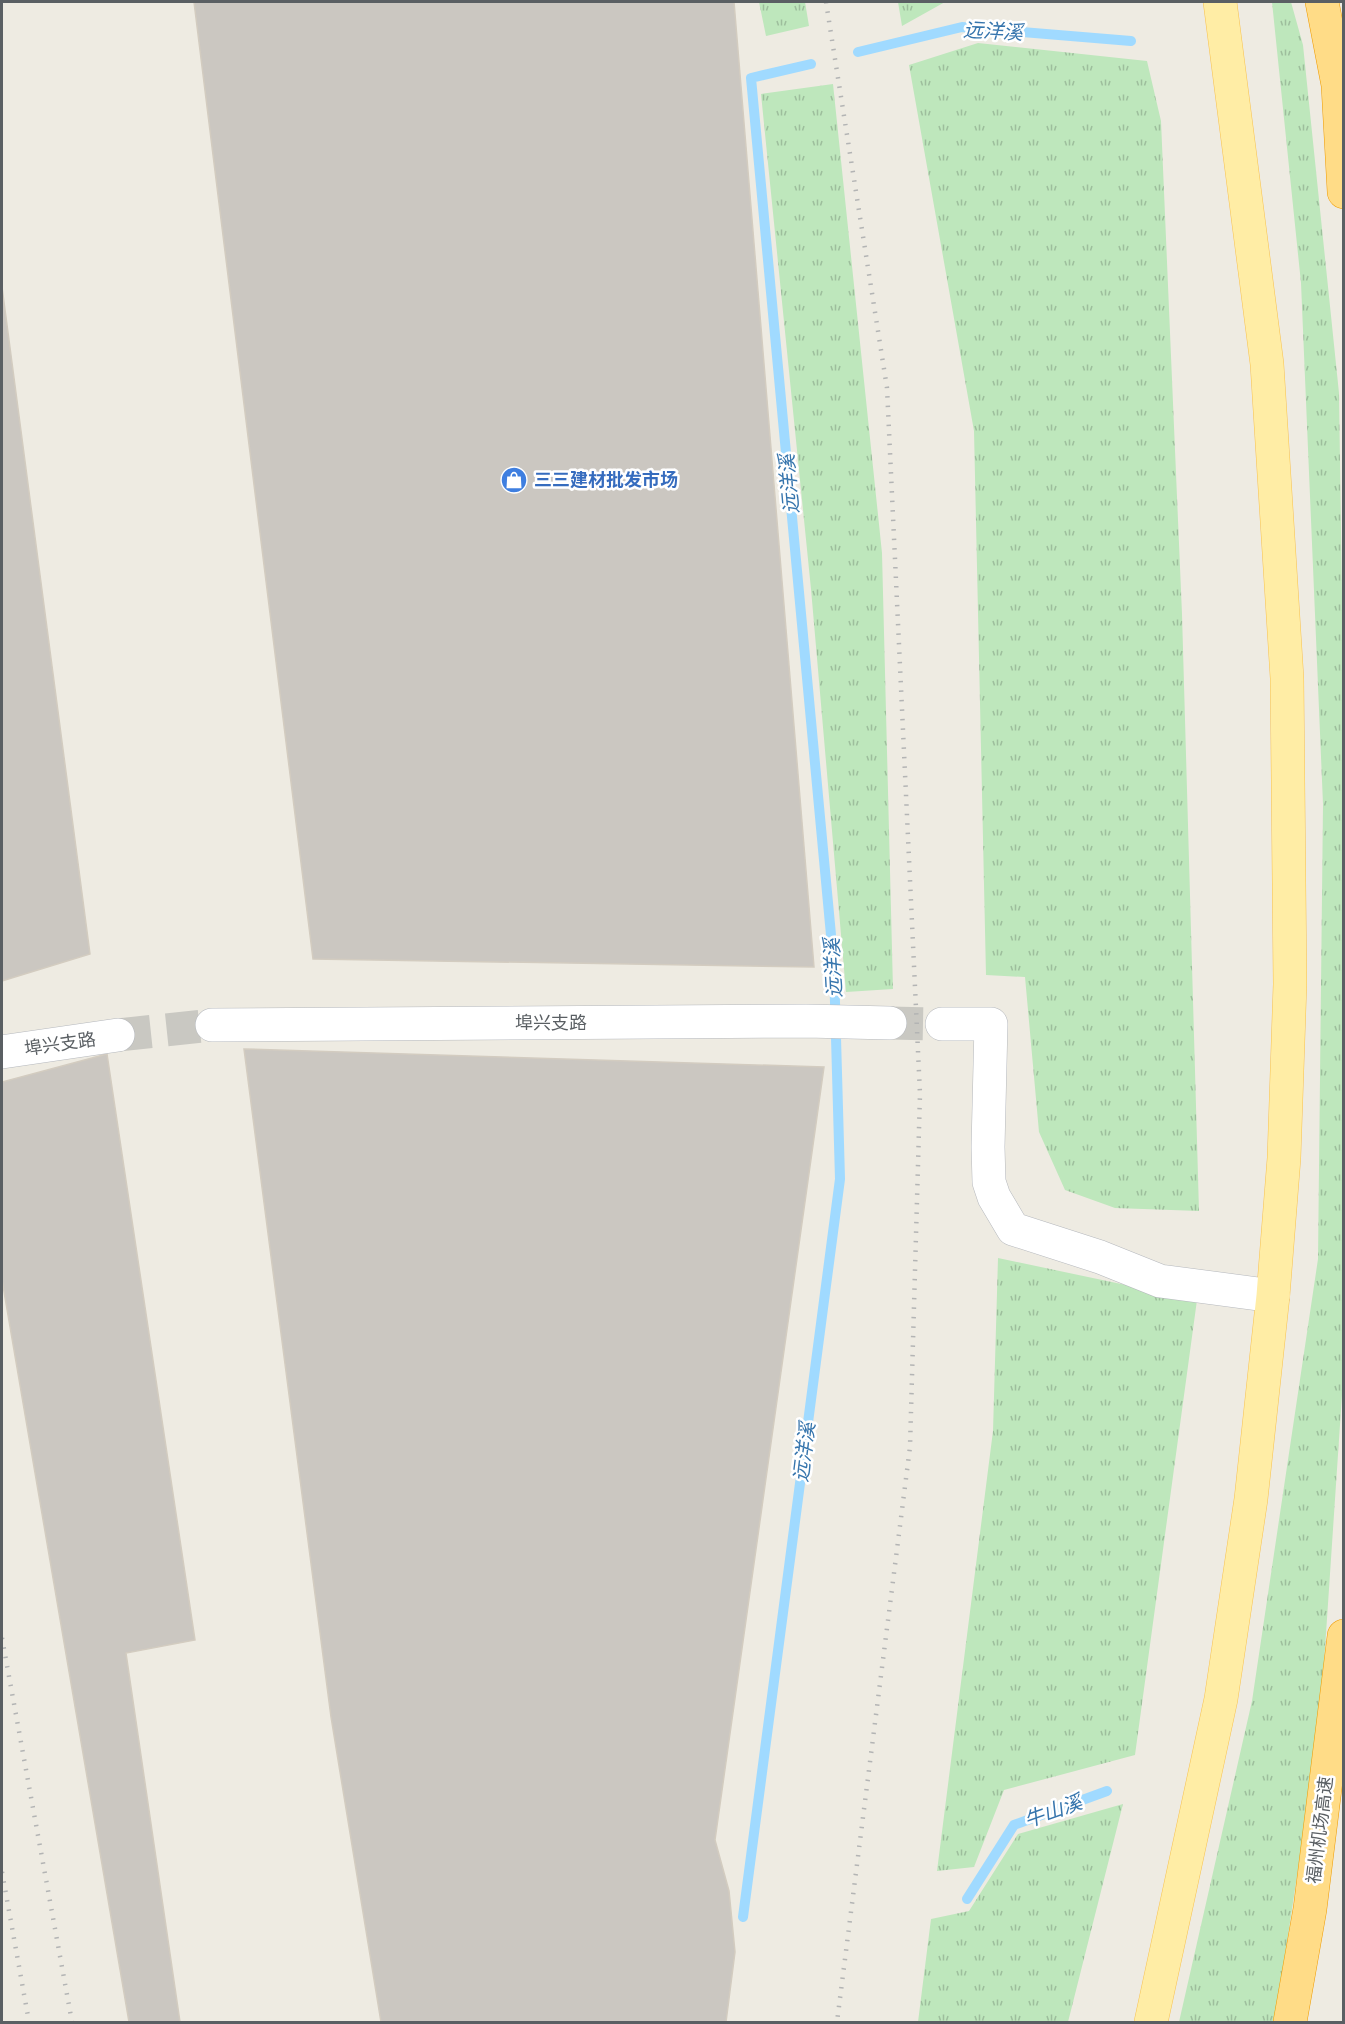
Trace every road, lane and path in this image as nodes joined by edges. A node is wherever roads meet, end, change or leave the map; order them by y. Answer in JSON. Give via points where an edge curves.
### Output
{"nodes":[{"id":1,"x":1220,"y":2,"type":"edge"},
{"id":2,"x":1322,"y":2,"type":"edge"},
{"id":3,"x":1344,"y":192,"type":"edge"},
{"id":4,"x":890,"y":1023,"type":"tunnel mouth"},
{"id":5,"x":942,"y":1024,"type":"tunnel mouth"},
{"id":6,"x":212,"y":1025,"type":"tunnel mouth"},
{"id":7,"x":118,"y":1035,"type":"tunnel mouth"},
{"id":8,"x":2,"y":1052,"type":"edge"},
{"id":9,"x":1273,"y":1296,"type":"junction"},
{"id":10,"x":1344,"y":1636,"type":"edge"},
{"id":11,"x":1151,"y":2022,"type":"edge"},
{"id":12,"x":1290,"y":2022,"type":"edge"}],
"edges":[{"from":1,"to":9,"type":"main road","via":[[1267,364],[1287,678],[1290,984],[1284,1158]]},
{"from":2,"to":3,"type":"highway","via":[[1338,86]]},
{"from":4,"to":6,"type":"street","name":"埠兴支路"},
{"from":5,"to":9,"type":"street","via":[[991,1024],[989,1182],[1013,1230],[1100,1257],[1160,1281]]},
{"from":7,"to":8,"type":"street","name":"埠兴支路"},
{"from":9,"to":11,"type":"main road","via":[[1251,1500],[1221,1700]]},
{"from":10,"to":12,"type":"highway","name":"福州机场高速","via":[[1310,1910]]}]}
